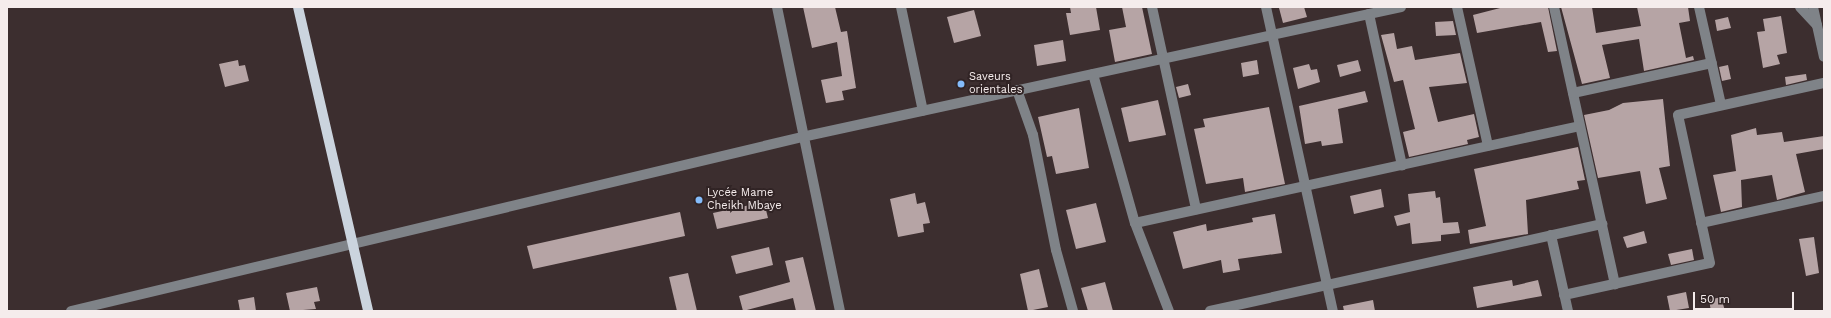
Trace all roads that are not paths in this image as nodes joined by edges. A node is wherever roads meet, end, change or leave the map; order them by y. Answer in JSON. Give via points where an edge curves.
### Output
{"nodes":[{"id":1,"x":298,"y":7,"type":"edge"},
{"id":2,"x":778,"y":7,"type":"edge"},
{"id":3,"x":901,"y":7,"type":"edge"},
{"id":4,"x":1152,"y":7,"type":"edge"},
{"id":5,"x":1266,"y":7,"type":"edge"},
{"id":6,"x":1401,"y":7,"type":"edge"},
{"id":7,"x":1457,"y":7,"type":"edge"},
{"id":8,"x":1554,"y":7,"type":"edge"},
{"id":9,"x":1699,"y":7,"type":"edge"},
{"id":10,"x":1800,"y":7,"type":"edge"},
{"id":11,"x":1813,"y":7,"type":"edge"},
{"id":12,"x":1369,"y":14,"type":"junction"},
{"id":13,"x":1821,"y":25,"type":"edge"},
{"id":14,"x":1272,"y":35,"type":"junction"},
{"id":15,"x":1824,"y":57,"type":"edge"},
{"id":16,"x":1163,"y":59,"type":"junction"},
{"id":17,"x":1712,"y":63,"type":"junction"},
{"id":18,"x":1093,"y":74,"type":"junction"},
{"id":19,"x":1824,"y":83,"type":"edge"},
{"id":20,"x":1017,"y":90,"type":"junction"},
{"id":21,"x":1573,"y":93,"type":"junction"},
{"id":22,"x":1721,"y":106,"type":"junction"},
{"id":23,"x":924,"y":111,"type":"junction"},
{"id":24,"x":1580,"y":126,"type":"junction"},
{"id":25,"x":802,"y":137,"type":"junction"},
{"id":26,"x":1488,"y":146,"type":"junction"},
{"id":27,"x":1402,"y":165,"type":"junction"},
{"id":28,"x":1305,"y":186,"type":"junction"},
{"id":29,"x":1824,"y":196,"type":"edge"},
{"id":30,"x":1196,"y":210,"type":"junction"},
{"id":31,"x":1135,"y":223,"type":"junction"},
{"id":32,"x":1702,"y":223,"type":"junction"},
{"id":33,"x":1602,"y":224,"type":"junction"},
{"id":34,"x":1551,"y":235,"type":"junction"},
{"id":35,"x":351,"y":243,"type":"junction"},
{"id":36,"x":1615,"y":284,"type":"junction"},
{"id":37,"x":1327,"y":286,"type":"junction"},
{"id":38,"x":1564,"y":294,"type":"junction"},
{"id":39,"x":71,"y":311,"type":"edge"},
{"id":40,"x":368,"y":311,"type":"edge"},
{"id":41,"x":840,"y":311,"type":"edge"},
{"id":42,"x":1073,"y":311,"type":"edge"},
{"id":43,"x":1169,"y":311,"type":"edge"},
{"id":44,"x":1210,"y":311,"type":"edge"},
{"id":45,"x":1333,"y":311,"type":"edge"},
{"id":46,"x":1568,"y":311,"type":"edge"}],
"edges":[{"from":1,"to":35,"type":"main road"},
{"from":2,"to":25,"type":"street"},
{"from":3,"to":23,"type":"street"},
{"from":4,"to":16,"type":"street"},
{"from":5,"to":14,"type":"street"},
{"from":6,"to":12,"type":"street"},
{"from":7,"to":26,"type":"street"},
{"from":8,"to":21,"type":"street"},
{"from":9,"to":17,"type":"street"},
{"from":10,"to":13,"type":"street"},
{"from":11,"to":13,"type":"street"},
{"from":12,"to":14,"type":"street"},
{"from":12,"to":27,"type":"street"},
{"from":13,"to":15,"type":"street"},
{"from":14,"to":16,"type":"street"},
{"from":14,"to":28,"type":"street"},
{"from":16,"to":18,"type":"street"},
{"from":16,"to":30,"type":"street"},
{"from":17,"to":21,"type":"street"},
{"from":17,"to":22,"type":"street"},
{"from":18,"to":20,"type":"street"},
{"from":18,"to":31,"type":"street"},
{"from":19,"to":22,"type":"street"},
{"from":20,"to":23,"type":"street"},
{"from":20,"to":42,"type":"street","via":[[1033,135],[1056,250]]},
{"from":21,"to":24,"type":"street"},
{"from":22,"to":32,"type":"street","via":[[1678,115]]},
{"from":23,"to":25,"type":"street"},
{"from":24,"to":26,"type":"street"},
{"from":24,"to":33,"type":"street"},
{"from":25,"to":35,"type":"street"},
{"from":25,"to":41,"type":"street"},
{"from":26,"to":27,"type":"street"},
{"from":27,"to":28,"type":"street"},
{"from":28,"to":30,"type":"street"},
{"from":28,"to":37,"type":"street"},
{"from":29,"to":32,"type":"street"},
{"from":30,"to":31,"type":"street"},
{"from":31,"to":43,"type":"street"},
{"from":32,"to":36,"type":"street","via":[[1710,263]]},
{"from":33,"to":34,"type":"street"},
{"from":33,"to":36,"type":"street"},
{"from":34,"to":37,"type":"street"},
{"from":34,"to":38,"type":"street"},
{"from":35,"to":39,"type":"street"},
{"from":35,"to":40,"type":"main road"},
{"from":36,"to":38,"type":"street"},
{"from":37,"to":44,"type":"street"},
{"from":37,"to":45,"type":"street"},
{"from":38,"to":46,"type":"street"}]}
